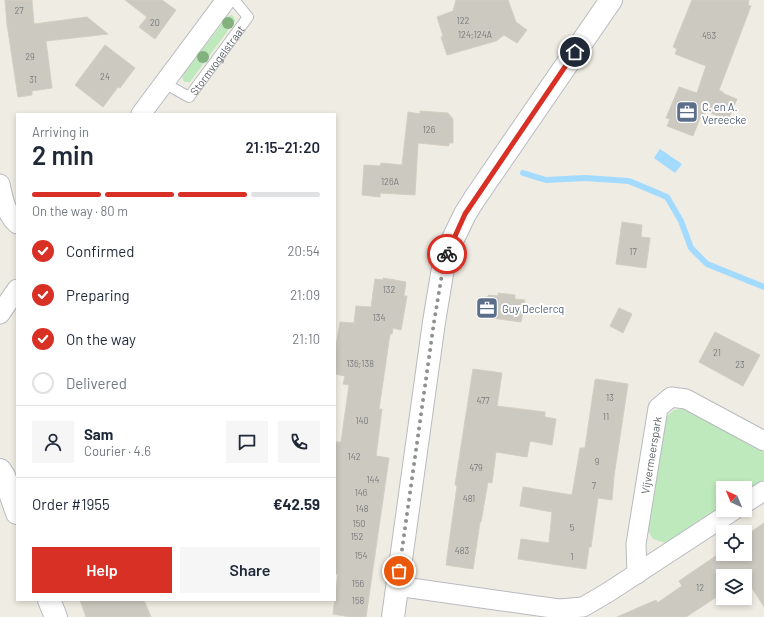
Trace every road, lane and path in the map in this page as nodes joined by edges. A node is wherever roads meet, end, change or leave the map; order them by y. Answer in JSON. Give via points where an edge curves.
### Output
{"nodes":[{"id":1,"x":226,"y":0,"type":"edge"},
{"id":2,"x":234,"y":0,"type":"edge"},
{"id":3,"x":611,"y":0,"type":"edge"},
{"id":4,"x":164,"y":83,"type":"junction"},
{"id":5,"x":142,"y":113,"type":"edge"},
{"id":6,"x":0,"y":184,"type":"edge"},
{"id":7,"x":16,"y":223,"type":"edge"},
{"id":8,"x":16,"y":290,"type":"edge"},
{"id":9,"x":0,"y":314,"type":"edge"},
{"id":10,"x":764,"y":441,"type":"edge"},
{"id":11,"x":0,"y":470,"type":"edge"},
{"id":12,"x":764,"y":490,"type":"edge"},
{"id":13,"x":752,"y":498,"type":"edge"},
{"id":14,"x":16,"y":510,"type":"edge"},
{"id":15,"x":723,"y":517,"type":"edge"},
{"id":16,"x":636,"y":574,"type":"junction"},
{"id":17,"x":397,"y":586,"type":"junction"},
{"id":18,"x":50,"y":601,"type":"edge"},
{"id":19,"x":56,"y":617,"type":"edge"},
{"id":20,"x":393,"y":617,"type":"edge"}],
"edges":[{"from":1,"to":4,"type":"street"},
{"from":2,"to":4,"type":"lane","name":"Stormvogelstraat","via":[[248,17],[189,97]]},
{"from":3,"to":17,"type":"street","via":[[475,198],[448,249],[434,322]]},
{"from":4,"to":5,"type":"street"},
{"from":6,"to":7,"type":"street","via":[[11,219]]},
{"from":8,"to":9,"type":"street"},
{"from":10,"to":16,"type":"street","name":"Vijvermeerspark","via":[[686,399],[671,397],[658,408],[636,544]]},
{"from":11,"to":14,"type":"street"},
{"from":12,"to":13,"type":"street"},
{"from":15,"to":16,"type":"street"},
{"from":16,"to":17,"type":"street","via":[[583,607],[559,609]]},
{"from":17,"to":20,"type":"street"},
{"from":18,"to":19,"type":"street"}]}
